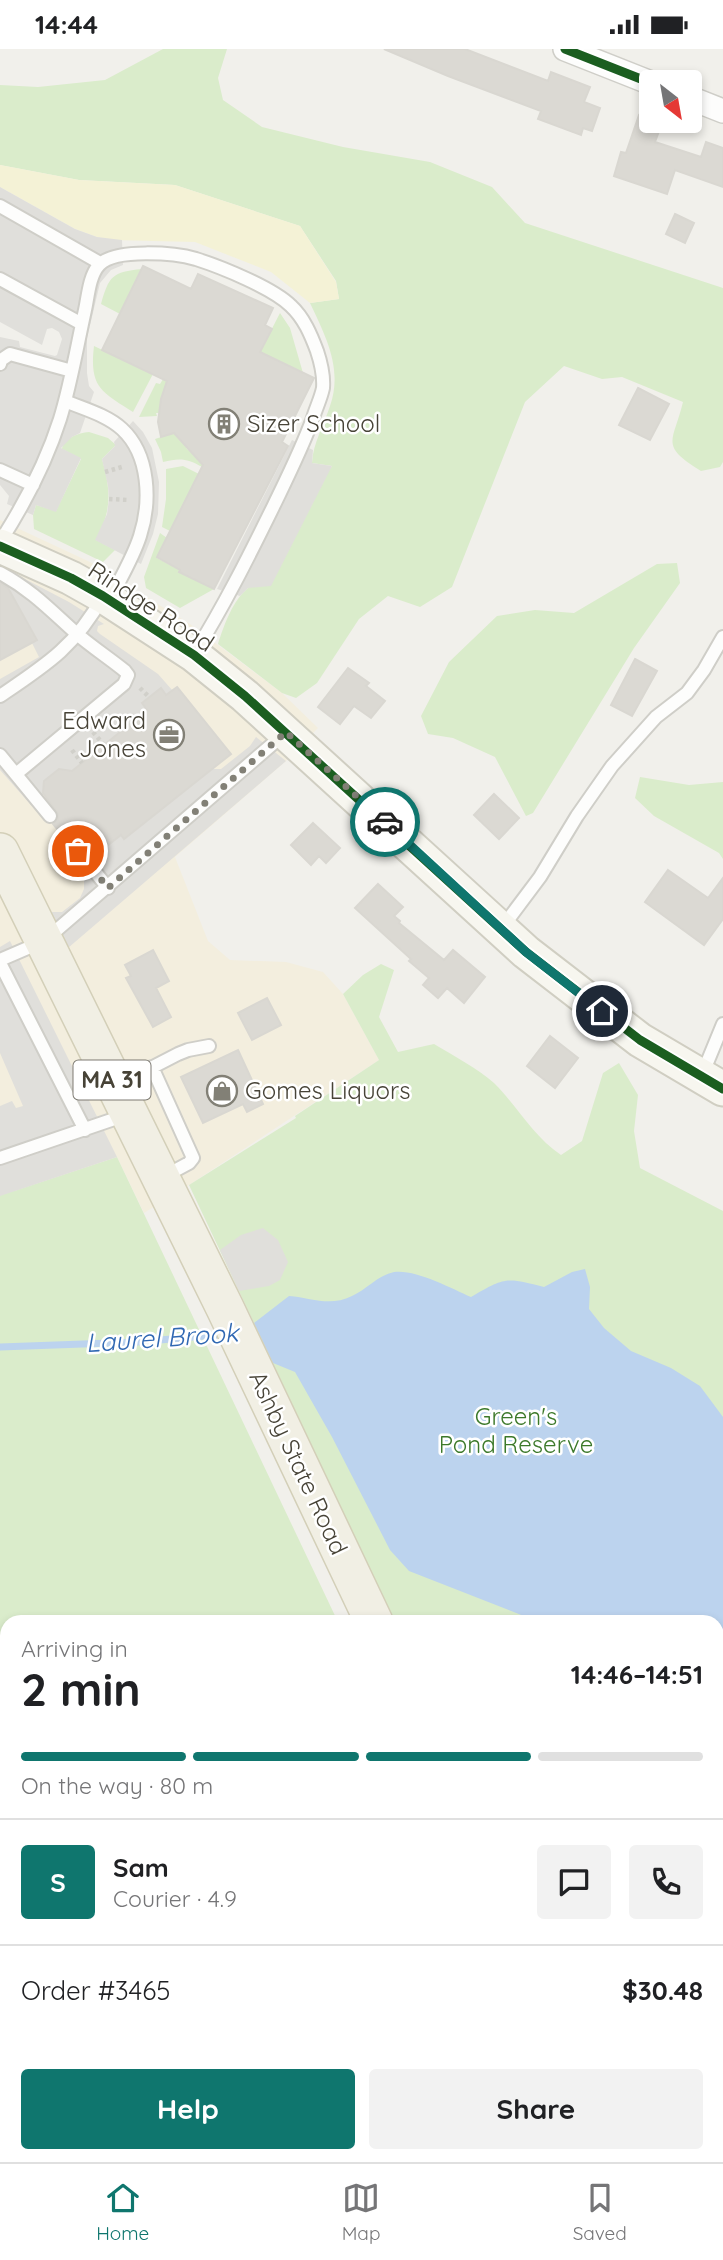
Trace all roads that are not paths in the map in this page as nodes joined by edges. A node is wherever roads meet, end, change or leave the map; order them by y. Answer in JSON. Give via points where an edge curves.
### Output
{"nodes":[{"id":1,"x":565,"y":49,"type":"edge"},
{"id":2,"x":639,"y":78,"type":"edge"},
{"id":3,"x":702,"y":103,"type":"edge"},
{"id":4,"x":723,"y":111,"type":"edge"},
{"id":5,"x":0,"y":206,"type":"edge"},
{"id":6,"x":100,"y":263,"type":"junction"},
{"id":7,"x":0,"y":279,"type":"edge"},
{"id":8,"x":82,"y":324,"type":"junction"},
{"id":9,"x":0,"y":364,"type":"edge"},
{"id":10,"x":72,"y":371,"type":"junction"},
{"id":11,"x":65,"y":401,"type":"junction"},
{"id":12,"x":0,"y":470,"type":"edge"},
{"id":13,"x":33,"y":485,"type":"junction"},
{"id":14,"x":0,"y":544,"type":"edge"},
{"id":15,"x":0,"y":573,"type":"edge"},
{"id":16,"x":107,"y":598,"type":"junction"},
{"id":17,"x":78,"y":635,"type":"junction"},
{"id":18,"x":723,"y":637,"type":"edge"},
{"id":19,"x":194,"y":655,"type":"junction"},
{"id":20,"x":0,"y":696,"type":"edge"},
{"id":21,"x":286,"y":732,"type":"junction"},
{"id":22,"x":0,"y":755,"type":"edge"},
{"id":23,"x":16,"y":774,"type":"junction"},
{"id":24,"x":50,"y":816,"type":"dead end"},
{"id":25,"x":69,"y":839,"type":"dead end"},
{"id":26,"x":0,"y":852,"type":"edge"},
{"id":27,"x":108,"y":888,"type":"junction"},
{"id":28,"x":500,"y":929,"type":"junction"},
{"id":29,"x":44,"y":941,"type":"junction"},
{"id":30,"x":0,"y":961,"type":"edge"},
{"id":31,"x":723,"y":1024,"type":"edge"},
{"id":32,"x":209,"y":1047,"type":"dead end"},
{"id":33,"x":152,"y":1067,"type":"junction"},
{"id":34,"x":712,"y":1082,"type":"edge"},
{"id":35,"x":122,"y":1101,"type":"junction"},
{"id":36,"x":85,"y":1130,"type":"junction"},
{"id":37,"x":0,"y":1158,"type":"edge"},
{"id":38,"x":161,"y":1178,"type":"junction"},
{"id":39,"x":371,"y":1615,"type":"edge"}],
"edges":[{"from":1,"to":2,"type":"street"},
{"from":3,"to":4,"type":"street"},
{"from":5,"to":6,"type":"lane"},
{"from":6,"to":8,"type":"lane"},
{"from":6,"to":19,"type":"lane","via":[[115,257],[172,254],[206,262],[244,279],[292,307],[307,328],[322,366],[321,396],[301,449]]},
{"from":7,"to":8,"type":"lane"},
{"from":8,"to":10,"type":"lane"},
{"from":9,"to":10,"type":"lane","via":[[10,354]]},
{"from":10,"to":11,"type":"lane"},
{"from":11,"to":13,"type":"lane"},
{"from":11,"to":16,"type":"lane","via":[[123,430],[145,471],[140,537]]},
{"from":12,"to":13,"type":"lane"},
{"from":13,"to":14,"type":"lane"},
{"from":14,"to":16,"type":"street","name":"Rindge Road"},
{"from":15,"to":17,"type":"lane","via":[[41,599]]},
{"from":16,"to":17,"type":"lane"},
{"from":16,"to":19,"type":"street","name":"Rindge Road"},
{"from":17,"to":20,"type":"lane","via":[[52,661]]},
{"from":17,"to":23,"type":"lane","via":[[125,670],[127,680]]},
{"from":18,"to":28,"type":"lane","via":[[687,693],[656,717],[612,766],[540,877]]},
{"from":19,"to":21,"type":"street","name":"Rindge Road"},
{"from":21,"to":27,"type":"lane"},
{"from":21,"to":28,"type":"street","name":"Rindge Road"},
{"from":22,"to":23,"type":"lane"},
{"from":23,"to":24,"type":"lane"},
{"from":25,"to":27,"type":"lane"},
{"from":26,"to":29,"type":"main road","name":"Ashby State Road","number":"MA 31","via":[[18,902]]},
{"from":27,"to":29,"type":"lane"},
{"from":28,"to":34,"type":"street","name":"Rindge Road","via":[[640,1040]]},
{"from":29,"to":30,"type":"lane"},
{"from":29,"to":35,"type":"main road","name":"Ashby State Road","number":"MA 31"},
{"from":30,"to":36,"type":"lane"},
{"from":31,"to":34,"type":"lane"},
{"from":32,"to":33,"type":"lane","via":[[188,1050]]},
{"from":33,"to":35,"type":"lane"},
{"from":33,"to":38,"type":"lane","via":[[193,1158]]},
{"from":35,"to":36,"type":"lane"},
{"from":35,"to":38,"type":"main road","name":"Ashby State Road","number":"MA 31"},
{"from":36,"to":37,"type":"lane"},
{"from":38,"to":39,"type":"main road","name":"Ashby State Road","number":"MA 31"}]}
